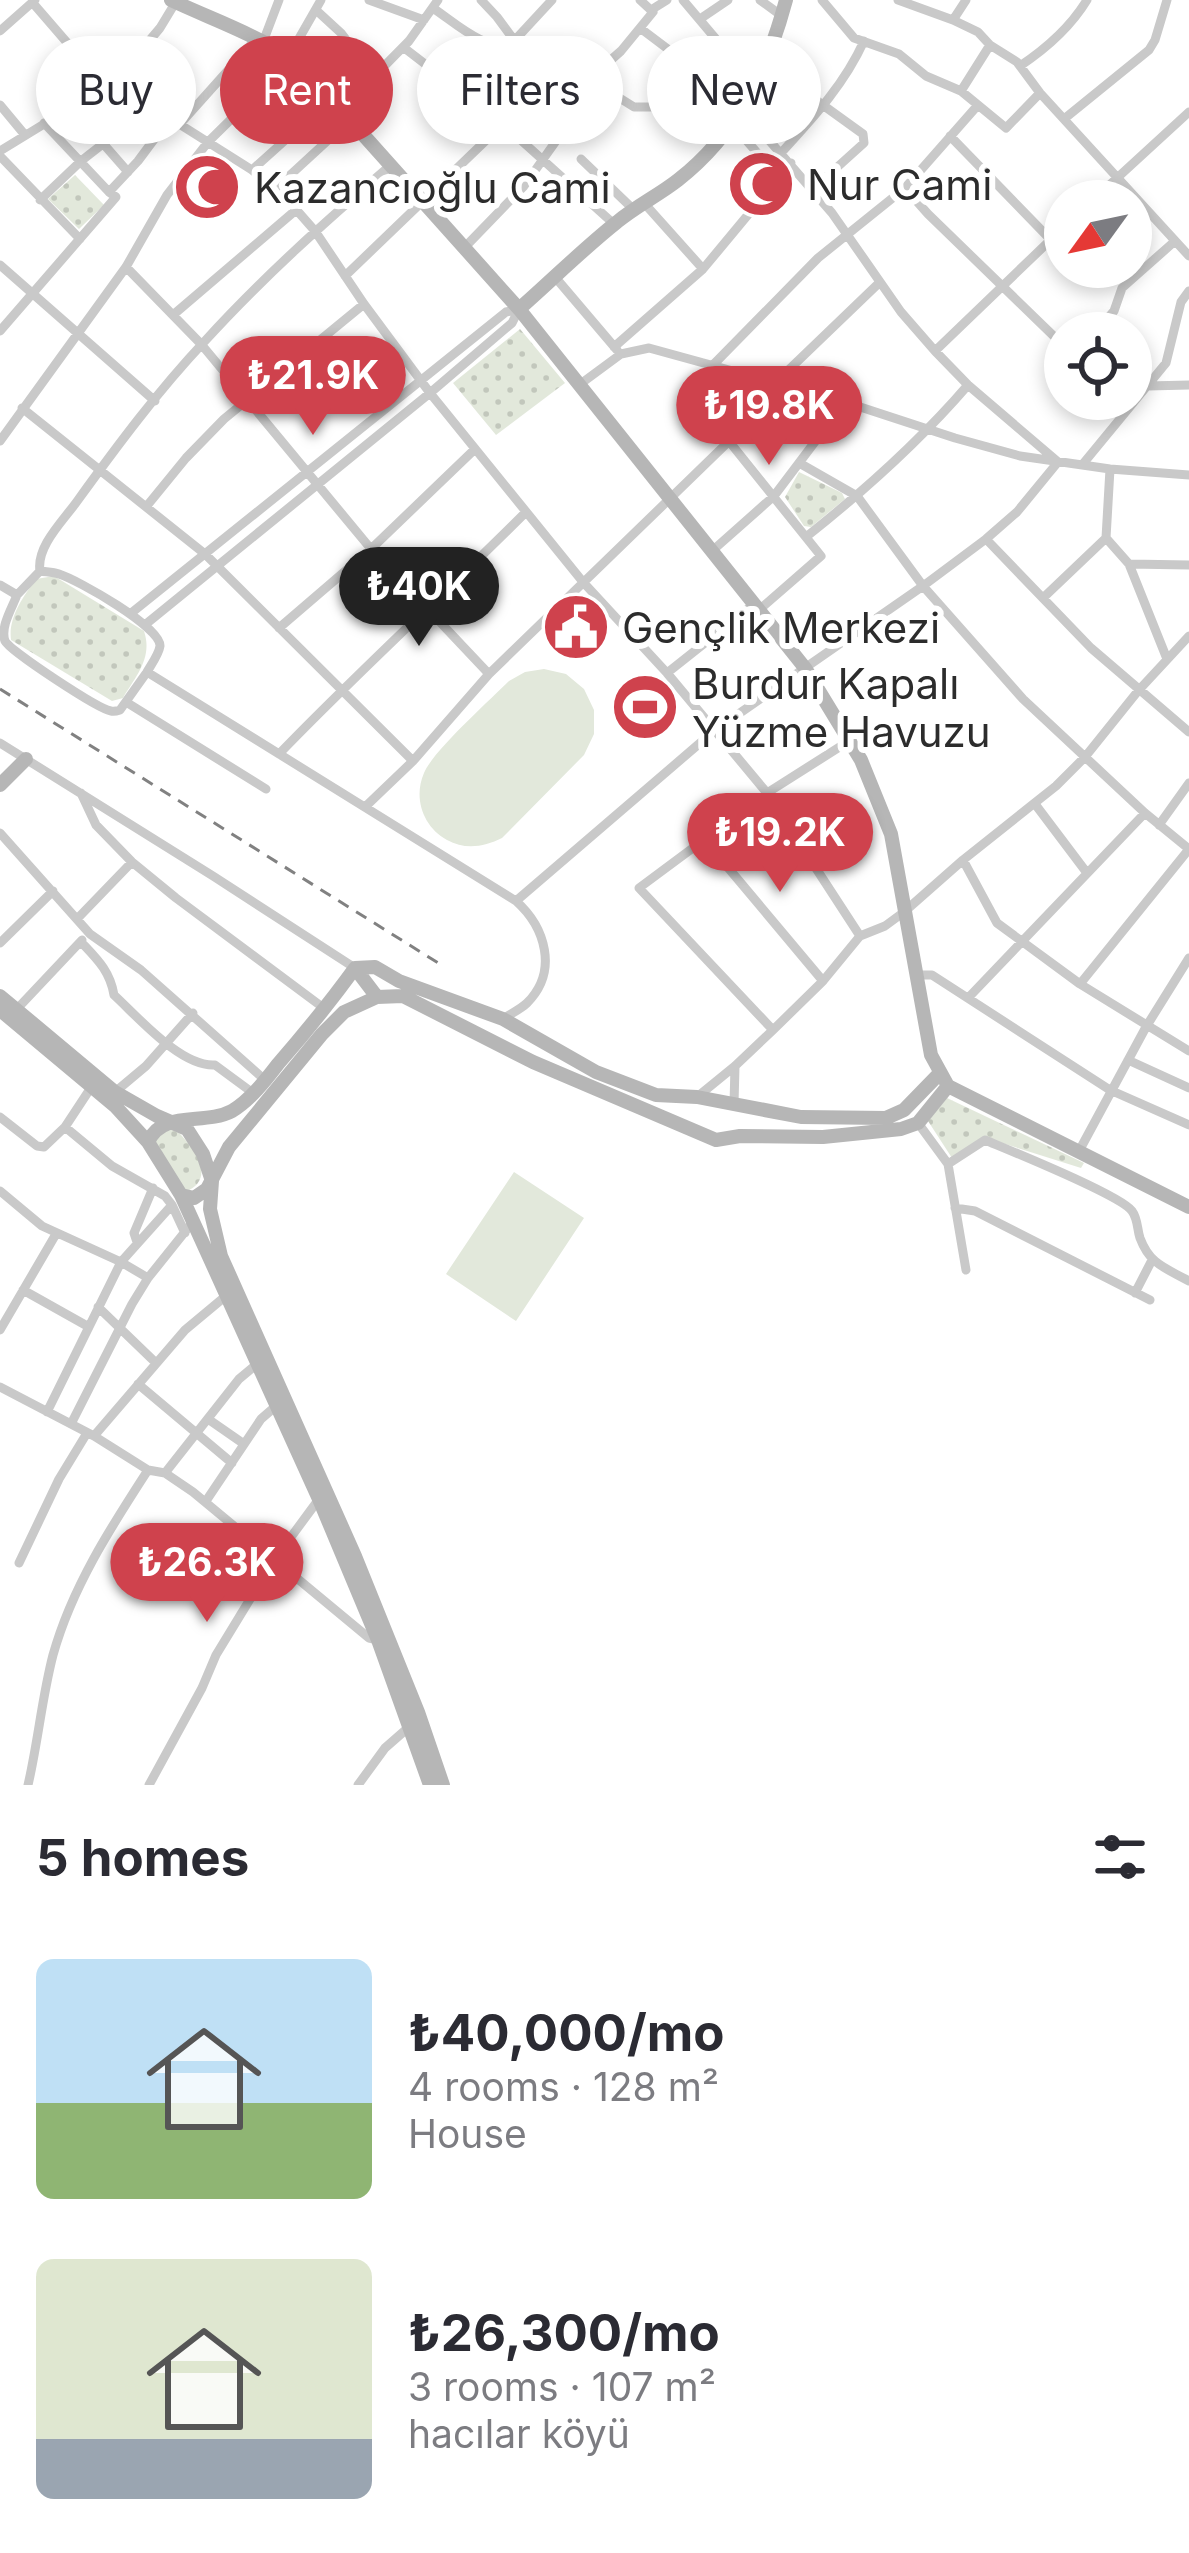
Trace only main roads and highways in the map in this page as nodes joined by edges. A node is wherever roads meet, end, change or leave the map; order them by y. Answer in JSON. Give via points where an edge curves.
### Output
{"nodes":[{"id":1,"x":786,"y":0,"type":"edge"},
{"id":2,"x":174,"y":1,"type":"edge"},
{"id":3,"x":519,"y":309,"type":"junction"},
{"id":4,"x":26,"y":759,"type":"road end"},
{"id":5,"x":0,"y":785,"type":"edge"},
{"id":6,"x":355,"y":968,"type":"junction"},
{"id":7,"x":0,"y":996,"type":"edge"},
{"id":8,"x":377,"y":998,"type":"junction"},
{"id":9,"x":5,"y":1014,"type":"edge"},
{"id":10,"x":944,"y":1080,"type":"junction"},
{"id":11,"x":697,"y":1097,"type":"junction"},
{"id":12,"x":734,"y":1104,"type":"junction"},
{"id":13,"x":172,"y":1121,"type":"junction"},
{"id":14,"x":692,"y":1130,"type":"junction"},
{"id":15,"x":724,"y":1140,"type":"junction"},
{"id":16,"x":148,"y":1142,"type":"junction"},
{"id":17,"x":212,"y":1181,"type":"junction"},
{"id":18,"x":176,"y":1200,"type":"junction"},
{"id":19,"x":1189,"y":1207,"type":"edge"},
{"id":20,"x":430,"y":1785,"type":"edge"},
{"id":21,"x":443,"y":1785,"type":"edge"}],
"edges":[{"from":1,"to":3,"type":"main road","via":[[766,64],[733,125]]},
{"from":2,"to":3,"type":"main road","via":[[290,57]]},
{"from":3,"to":10,"type":"main road","via":[[805,668],[850,741],[891,834],[931,1055]]},
{"from":4,"to":5,"type":"main road"},
{"from":6,"to":8,"type":"main road"},
{"from":6,"to":11,"type":"main road","via":[[375,967],[503,1019],[596,1072],[656,1095]]},
{"from":6,"to":13,"type":"main road","via":[[236,1109]]},
{"from":7,"to":9,"type":"main road"},
{"from":8,"to":14,"type":"main road","via":[[403,996]]},
{"from":8,"to":17,"type":"main road","via":[[344,1012],[322,1034],[229,1147]]},
{"from":9,"to":13,"type":"main road","via":[[115,1092]]},
{"from":9,"to":16,"type":"main road"},
{"from":10,"to":12,"type":"main road","via":[[886,1118],[801,1117]]},
{"from":10,"to":15,"type":"main road","via":[[918,1123],[901,1129]]},
{"from":10,"to":19,"type":"main road"},
{"from":11,"to":12,"type":"main road"},
{"from":11,"to":14,"type":"main road","via":[[687,1117]]},
{"from":12,"to":15,"type":"main road"},
{"from":13,"to":16,"type":"main road"},
{"from":13,"to":17,"type":"main road","via":[[192,1136]]},
{"from":14,"to":15,"type":"main road"},
{"from":16,"to":18,"type":"main road"},
{"from":17,"to":18,"type":"main road","via":[[200,1196]]},
{"from":17,"to":21,"type":"main road","via":[[221,1256],[355,1556]]},
{"from":18,"to":20,"type":"main road","via":[[319,1499]]}]}
